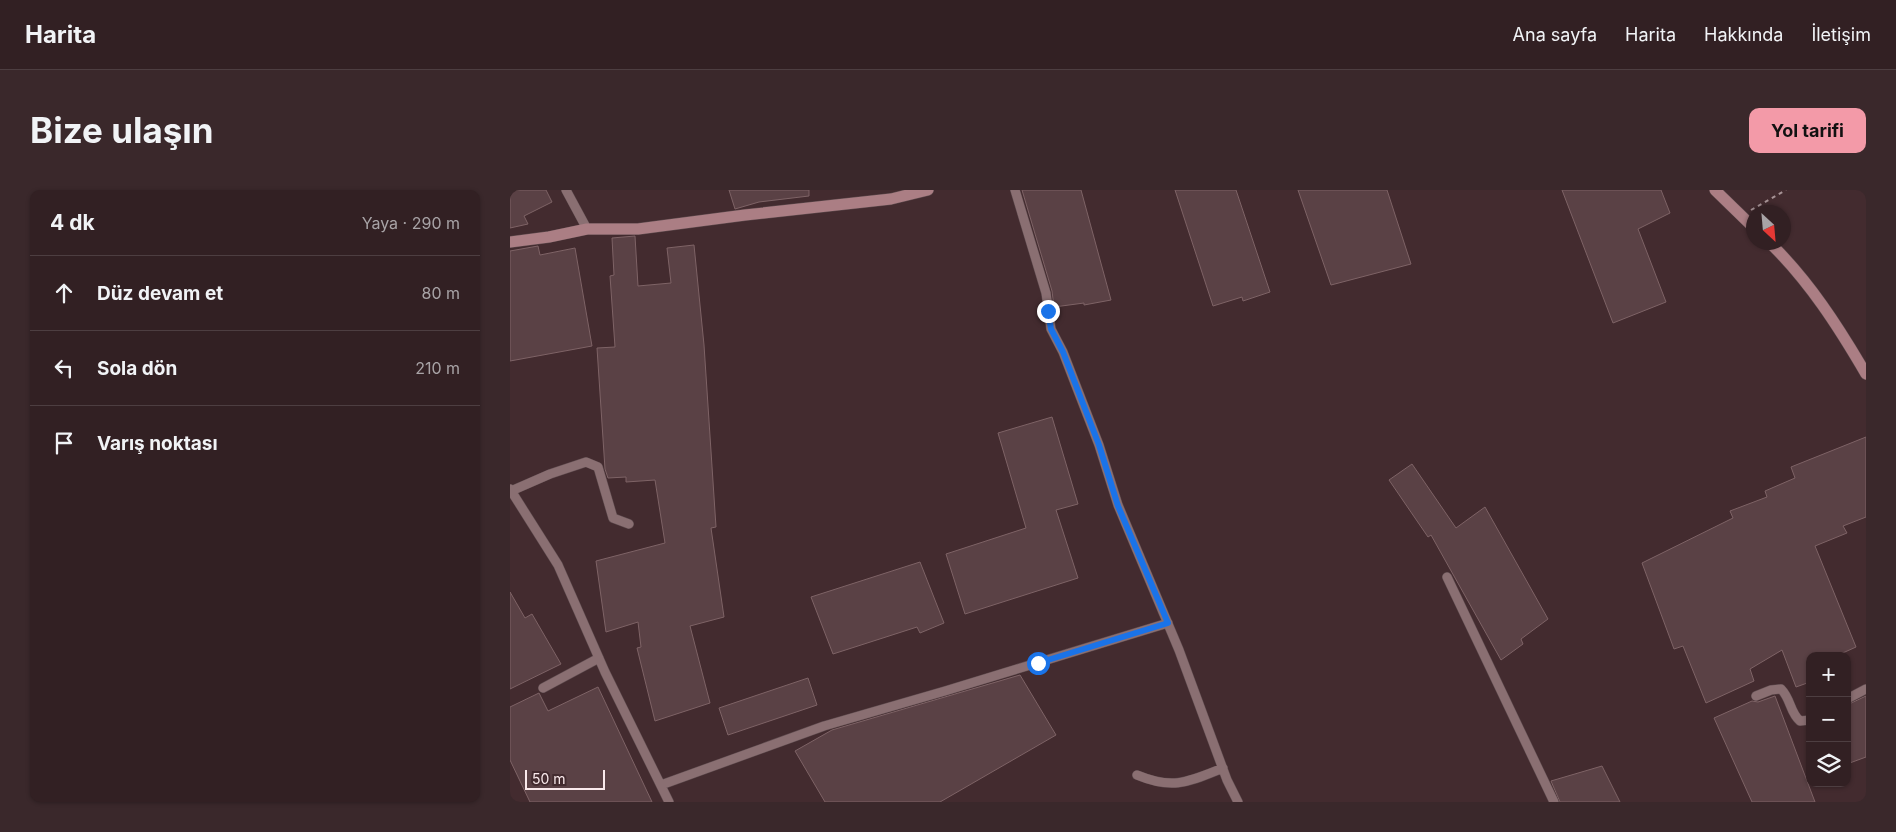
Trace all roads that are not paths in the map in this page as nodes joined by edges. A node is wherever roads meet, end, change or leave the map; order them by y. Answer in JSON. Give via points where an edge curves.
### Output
{"nodes":[{"id":1,"x":566,"y":190,"type":"edge"},
{"id":2,"x":928,"y":190,"type":"edge"},
{"id":3,"x":1015,"y":190,"type":"edge"},
{"id":4,"x":1715,"y":190,"type":"edge"},
{"id":5,"x":1746,"y":221,"type":"edge"},
{"id":6,"x":588,"y":229,"type":"junction"},
{"id":7,"x":510,"y":242,"type":"edge"},
{"id":8,"x":1777,"y":250,"type":"edge"},
{"id":9,"x":1866,"y":374,"type":"edge"},
{"id":10,"x":511,"y":490,"type":"edge"},
{"id":11,"x":629,"y":524,"type":"dead end"},
{"id":12,"x":1447,"y":577,"type":"dead end"},
{"id":13,"x":1168,"y":623,"type":"junction"},
{"id":14,"x":599,"y":658,"type":"junction"},
{"id":15,"x":543,"y":688,"type":"dead end"},
{"id":16,"x":1866,"y":690,"type":"edge"},
{"id":17,"x":1756,"y":696,"type":"dead end"},
{"id":18,"x":1851,"y":697,"type":"edge"},
{"id":19,"x":1806,"y":720,"type":"edge"},
{"id":20,"x":1223,"y":768,"type":"junction"},
{"id":21,"x":1137,"y":775,"type":"dead end"},
{"id":22,"x":661,"y":785,"type":"junction"},
{"id":23,"x":670,"y":802,"type":"edge"},
{"id":24,"x":1238,"y":802,"type":"edge"},
{"id":25,"x":1554,"y":802,"type":"edge"}],
"edges":[{"from":1,"to":6,"type":"street"},
{"from":2,"to":6,"type":"street","via":[[891,199],[638,229]]},
{"from":3,"to":13,"type":"street","via":[[1046,293],[1051,329],[1099,445],[1118,506]]},
{"from":4,"to":5,"type":"street"},
{"from":6,"to":7,"type":"street"},
{"from":8,"to":9,"type":"street","via":[[1818,298]]},
{"from":10,"to":11,"type":"street","via":[[586,462],[598,467],[613,518]]},
{"from":10,"to":14,"type":"street","via":[[558,566]]},
{"from":12,"to":25,"type":"street"},
{"from":13,"to":20,"type":"street"},
{"from":13,"to":22,"type":"street","via":[[824,726]]},
{"from":14,"to":15,"type":"street"},
{"from":14,"to":22,"type":"street"},
{"from":16,"to":18,"type":"street"},
{"from":17,"to":19,"type":"street","via":[[1781,689],[1788,696],[1795,717]]},
{"from":20,"to":21,"type":"street","via":[[1177,784],[1154,782]]},
{"from":20,"to":24,"type":"street"},
{"from":22,"to":23,"type":"street"}]}
